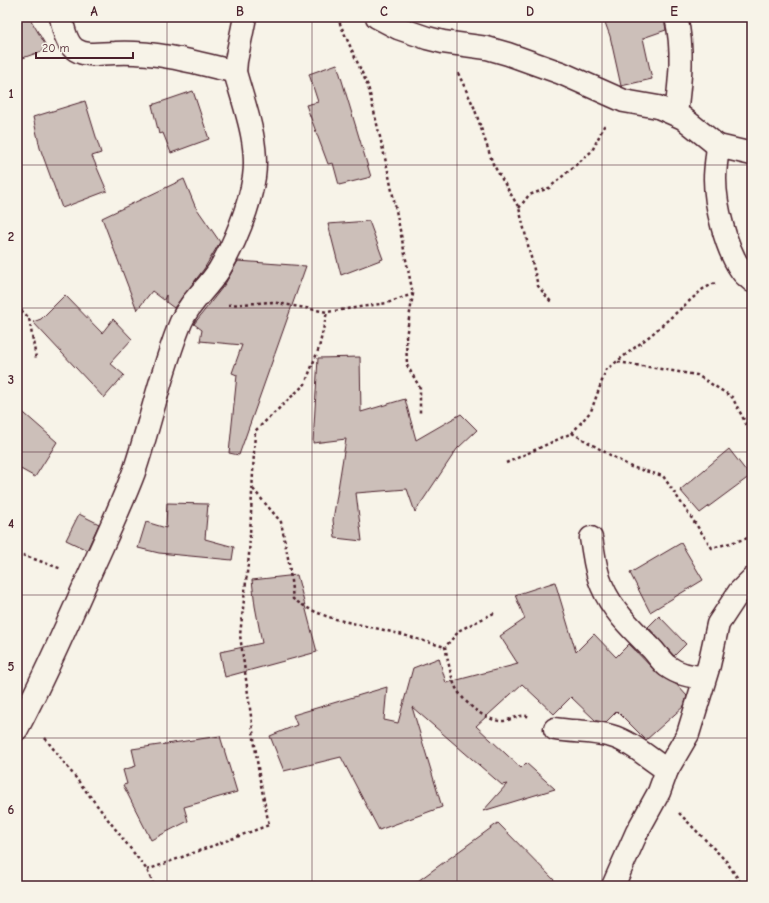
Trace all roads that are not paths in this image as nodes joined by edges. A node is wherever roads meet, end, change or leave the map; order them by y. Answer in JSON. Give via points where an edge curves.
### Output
{"nodes":[{"id":1,"x":61,"y":17,"type":"edge"},
{"id":2,"x":245,"y":17,"type":"edge"},
{"id":3,"x":377,"y":17,"type":"edge"},
{"id":4,"x":676,"y":17,"type":"edge"},
{"id":5,"x":236,"y":72,"type":"junction"},
{"id":6,"x":676,"y":114,"type":"junction"},
{"id":7,"x":718,"y":146,"type":"junction"},
{"id":8,"x":752,"y":154,"type":"edge"},
{"id":9,"x":746,"y":276,"type":"edge"},
{"id":10,"x":592,"y":538,"type":"dead end"},
{"id":11,"x":752,"y":579,"type":"edge"},
{"id":12,"x":704,"y":677,"type":"junction"},
{"id":13,"x":21,"y":721,"type":"edge"},
{"id":14,"x":555,"y":729,"type":"road end"},
{"id":15,"x":667,"y":770,"type":"junction"},
{"id":16,"x":613,"y":886,"type":"edge"}],
"edges":[{"from":1,"to":5,"type":"street","via":[[67,39],[74,49],[85,55],[134,52],[156,54]]},
{"from":2,"to":5,"type":"street"},
{"from":3,"to":6,"type":"street","via":[[398,28],[443,42],[487,48],[560,73],[624,101],[645,104]]},
{"from":4,"to":6,"type":"street","via":[[682,61]]},
{"from":5,"to":13,"type":"street","via":[[255,152],[254,175],[241,222],[218,270],[187,308],[160,382],[134,471],[108,537],[47,671]]},
{"from":6,"to":7,"type":"street","via":[[707,135]]},
{"from":7,"to":8,"type":"street"},
{"from":7,"to":9,"type":"street","via":[[716,199],[733,255]]},
{"from":10,"to":12,"type":"street","via":[[601,584],[621,615],[667,666],[683,674]]},
{"from":11,"to":12,"type":"street","via":[[739,592],[718,624]]},
{"from":12,"to":15,"type":"street","via":[[688,734]]},
{"from":14,"to":15,"type":"street","via":[[612,736],[636,748]]},
{"from":15,"to":16,"type":"street","via":[[659,792],[636,832]]}]}
